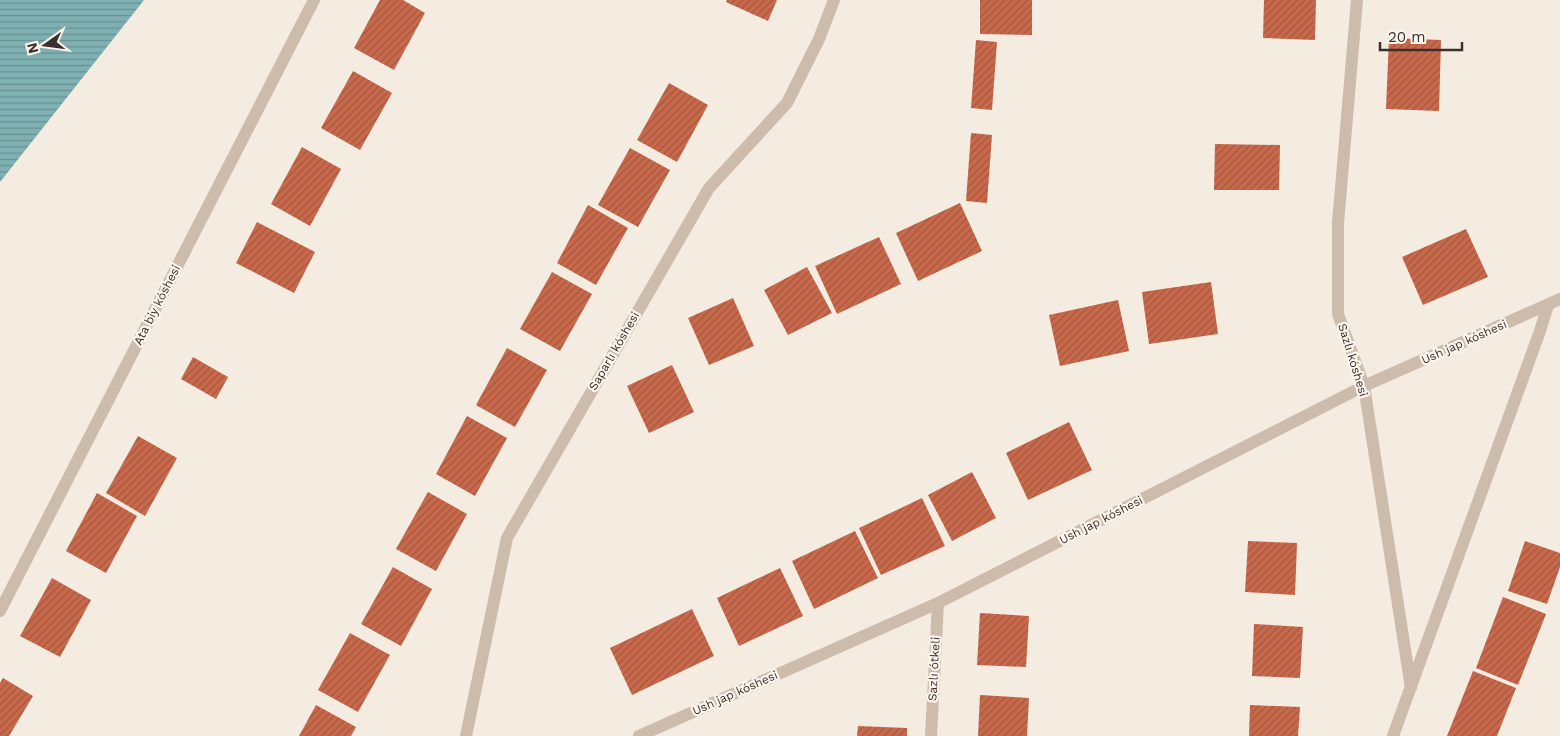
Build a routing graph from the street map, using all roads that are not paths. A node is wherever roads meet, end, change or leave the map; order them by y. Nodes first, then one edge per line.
1 (314, 0) edge
2 (834, 0) edge
3 (1357, 0) edge
4 (1560, 299) edge
5 (1548, 305) junction
6 (1364, 386) junction
7 (938, 603) junction
8 (0, 611) edge
9 (1411, 688) junction
10 (466, 736) edge
11 (639, 736) edge
12 (931, 736) edge
13 (1393, 736) edge

1 - 8 street, Ata biy kóshesi
2 - 10 street, Saparlı kóshesi
3 - 6 street, Sazlı kóshesi
4 - 5 street, Ush jap kóshesi
5 - 6 street, Ush jap kóshesi
5 - 9 street, Sazlı kóshesi
6 - 7 street, Ush jap kóshesi
6 - 9 street, Sazlı kóshesi
7 - 11 street, Ush jap kóshesi
7 - 12 street, Sazlı ótkeli
9 - 13 street, Sazlı kóshesi

